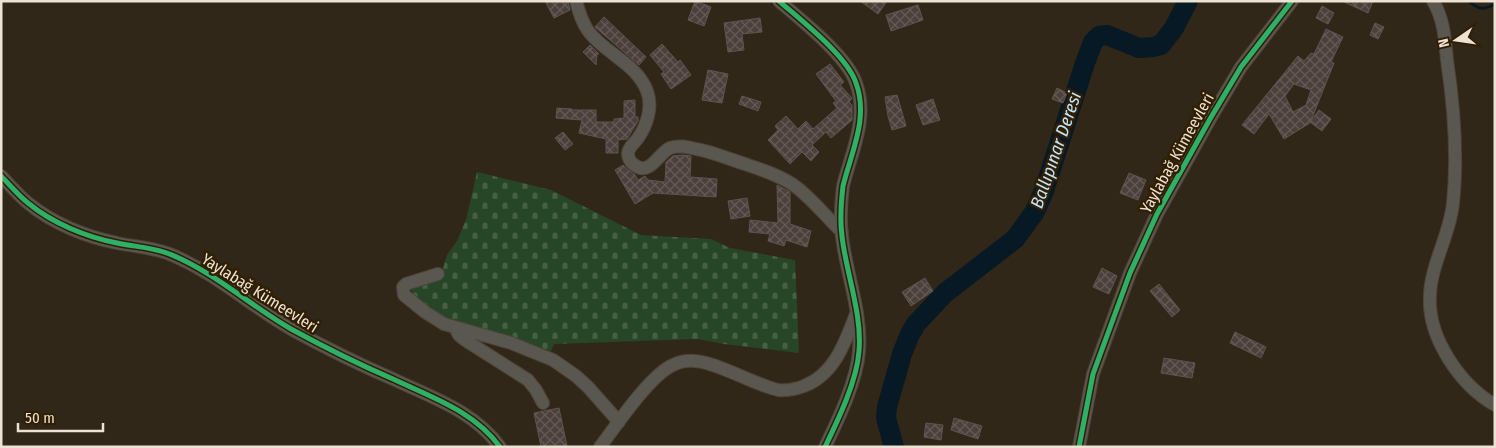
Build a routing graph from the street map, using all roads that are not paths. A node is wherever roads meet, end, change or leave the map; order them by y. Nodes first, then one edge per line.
1 (576, 1) edge
2 (779, 1) edge
3 (1292, 1) edge
4 (1433, 1) edge
5 (1, 176) edge
6 (842, 232) junction
7 (438, 274) dead end
8 (856, 314) junction
9 (455, 328) junction
10 (543, 403) dead end
11 (1495, 405) edge
12 (619, 422) junction
13 (500, 447) edge
14 (600, 447) edge
15 (825, 447) edge
16 (1079, 447) edge

1 - 6 street
2 - 6 street
3 - 16 street, Yaylabağ Kümeevleri
4 - 11 street
5 - 13 street, Yaylabağ Kümeevleri
6 - 8 street
7 - 9 street
8 - 12 street
8 - 15 street
9 - 10 street
9 - 12 street
12 - 14 street

